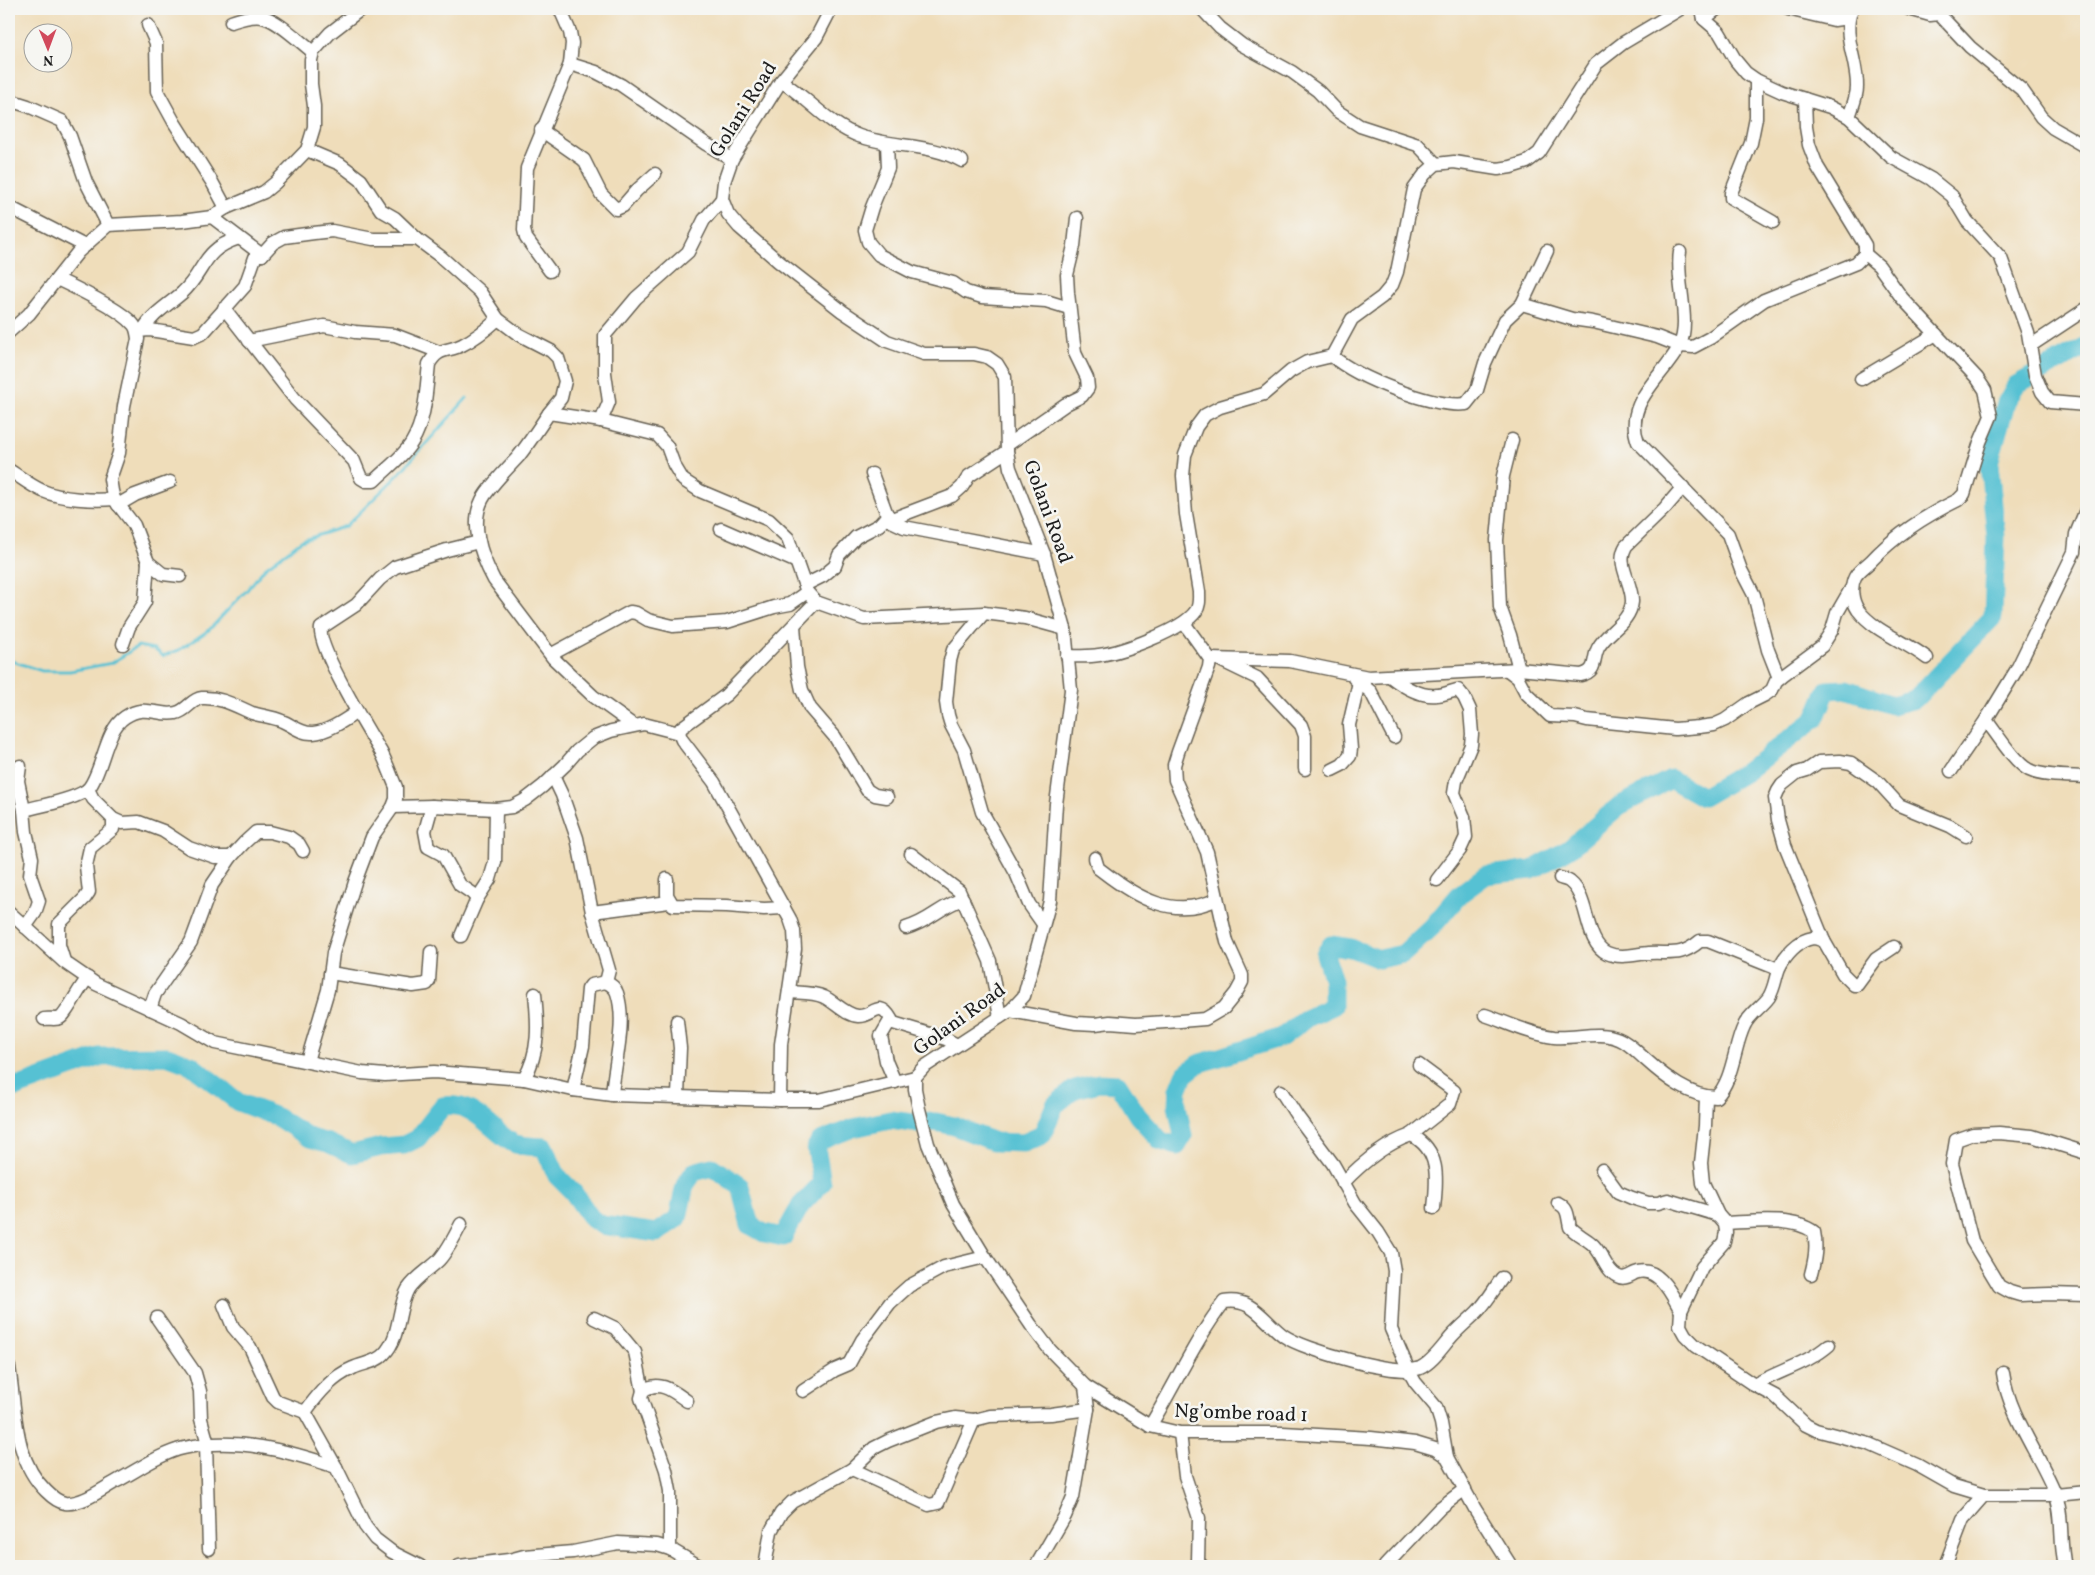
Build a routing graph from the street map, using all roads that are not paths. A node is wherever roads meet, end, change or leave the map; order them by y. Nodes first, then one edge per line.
1 (361, 9) edge
2 (560, 9) edge
3 (831, 9) edge
4 (1202, 9) edge
5 (1677, 9) edge
6 (1718, 9) edge
7 (1788, 9) edge
8 (1909, 9) edge
9 (1941, 11) edge
10 (1850, 13) edge
11 (1703, 14) edge
12 (231, 22) dead end
13 (148, 24) dead end
14 (313, 52) junction
15 (570, 64) junction
16 (1756, 80) junction
17 (780, 81) junction
18 (1805, 99) junction
19 (9, 100) edge
20 (1849, 117) junction
21 (541, 130) junction
22 (887, 144) junction
23 (2086, 147) edge
24 (307, 150) junction
25 (732, 159) junction
26 (962, 161) dead end
27 (1436, 164) junction
28 (655, 174) dead end
29 (722, 199) junction
30 (9, 207) edge
31 (226, 208) junction
32 (212, 216) junction
33 (1077, 218) dead end
34 (1773, 222) dead end
35 (108, 225) junction
36 (239, 238) junction
37 (417, 239) junction
38 (85, 246) junction
39 (1546, 250) dead end
40 (1680, 252) dead end
41 (1865, 254) junction
42 (263, 256) junction
43 (550, 271) dead end
44 (58, 279) junction
45 (1522, 304) junction
46 (224, 308) junction
47 (1069, 308) junction
48 (2086, 309) edge
49 (498, 318) junction
50 (140, 330) junction
51 (9, 332) edge
52 (1936, 334) junction
53 (249, 341) junction
54 (1680, 346) junction
55 (2030, 346) junction
56 (439, 352) junction
57 (1332, 356) junction
58 (1861, 378) dead end
59 (2086, 404) edge
60 (549, 413) junction
61 (601, 421) junction
62 (1512, 440) dead end
63 (1007, 448) junction
64 (9, 470) edge
65 (872, 474) dead end
66 (170, 482) dead end
67 (1683, 487) junction
68 (116, 502) junction
69 (2086, 510) edge
70 (889, 518) junction
71 (721, 529) dead end
72 (479, 542) junction
73 (1044, 554) junction
74 (148, 562) junction
75 (797, 562) junction
76 (180, 576) dead end
77 (1852, 587) junction
78 (806, 588) junction
79 (816, 602) junction
80 (984, 613) junction
81 (1184, 623) junction
82 (794, 625) junction
83 (1065, 629) junction
84 (122, 644) dead end
85 (552, 654) junction
86 (1068, 656) junction
87 (1927, 658) dead end
88 (1214, 659) junction
89 (1514, 670) junction
90 (1392, 677) junction
91 (1354, 678) junction
92 (1779, 678) junction
93 (358, 712) junction
94 (1986, 720) junction
95 (633, 725) junction
96 (679, 733) junction
97 (1394, 737) dead end
98 (20, 766) dead end
99 (1305, 769) dead end
100 (1332, 770) dead end
101 (1951, 771) dead end
102 (553, 776) junction
103 (2086, 777) edge
104 (88, 789) junction
105 (887, 797) dead end
106 (432, 806) junction
107 (393, 807) junction
108 (496, 809) junction
109 (24, 810) junction
110 (113, 819) junction
111 (1966, 836) dead end
112 (303, 851) dead end
113 (911, 854) dead end
114 (231, 857) junction
115 (1095, 858) dead end
116 (1560, 878) dead end
117 (667, 879) dead end
118 (1437, 880) dead end
119 (477, 899) junction
120 (963, 899) junction
121 (1217, 900) junction
122 (669, 902) junction
123 (784, 908) junction
124 (9, 912) edge
125 (592, 912) junction
126 (1043, 924) junction
127 (25, 927) junction
128 (906, 928) dead end
129 (461, 936) dead end
130 (1824, 941) junction
131 (1894, 947) dead end
132 (431, 952) dead end
133 (64, 962) junction
134 (1778, 969) junction
135 (330, 973) junction
136 (88, 978) junction
137 (606, 982) junction
138 (789, 992) junction
139 (535, 994) dead end
140 (150, 1009) junction
141 (1005, 1014) junction
142 (1485, 1015) dead end
143 (44, 1019) dead end
144 (677, 1021) dead end
145 (890, 1022) junction
146 (957, 1045) junction
147 (307, 1061) junction
148 (1419, 1065) dead end
149 (915, 1077) junction
150 (524, 1079) junction
151 (895, 1082) junction
152 (573, 1090) junction
153 (1281, 1091) dead end
154 (612, 1095) junction
155 (678, 1096) junction
156 (1706, 1097) junction
157 (780, 1100) junction
158 (1411, 1135) junction
159 (928, 1144) joint
160 (2086, 1153) edge
161 (1602, 1170) dead end
162 (1343, 1183) junction
163 (1558, 1203) dead end
164 (1434, 1208) dead end
165 (1722, 1219) junction
166 (461, 1224) dead end
167 (985, 1258) junction
168 (1811, 1274) dead end
169 (1502, 1278) dead end
170 (2086, 1295) edge
171 (224, 1305) dead end
172 (1681, 1311) junction
173 (158, 1318) dead end
174 (594, 1318) dead end
175 (1828, 1345) dead end
176 (9, 1367) edge
177 (1409, 1371) junction
178 (2003, 1373) dead end
179 (1754, 1385) junction
180 (1085, 1386) junction
181 (643, 1391) junction
182 (803, 1391) dead end
183 (687, 1401) dead end
184 (1088, 1409) junction
185 (305, 1412) junction
186 (974, 1420) junction
187 (1150, 1426) junction
188 (1180, 1433) junction
189 (207, 1444) junction
190 (1447, 1457) junction
191 (336, 1468) junction
192 (852, 1469) junction
193 (1465, 1489) junction
194 (2086, 1492) edge
195 (2056, 1495) junction
196 (1984, 1496) junction
197 (209, 1549) dead end
198 (670, 1550) junction
199 (420, 1566) edge
200 (459, 1566) edge
201 (699, 1566) edge
202 (765, 1566) edge
203 (1036, 1566) edge
204 (1202, 1566) edge
205 (1385, 1566) edge
206 (1511, 1566) edge
207 (1945, 1566) edge
208 (2065, 1566) edge

1 - 14 street
2 - 15 street
3 - 17 street, Golani Road
4 - 27 street
5 - 27 street
6 - 11 street
7 - 10 street
8 - 9 street
9 - 23 street
10 - 20 street
11 - 16 street
12 - 14 street
13 - 31 street
14 - 24 street
15 - 21 street
15 - 25 street
16 - 18 street
16 - 34 street
17 - 22 street
17 - 25 street, Golani Road
18 - 20 street
18 - 41 street
19 - 35 street
20 - 55 street
21 - 28 street
21 - 43 street
22 - 26 street
22 - 47 street
24 - 31 street
24 - 37 street
25 - 29 street, Golani Road
27 - 57 street
29 - 61 street
29 - 63 street, Golani Road
30 - 38 street
31 - 32 street
32 - 35 street
32 - 36 street
33 - 47 street
35 - 38 street
36 - 42 street
36 - 50 street
37 - 42 street
37 - 49 street
38 - 44 street
39 - 45 street
40 - 54 street
41 - 52 street
41 - 54 street
42 - 46 street
44 - 50 street
44 - 51 street
45 - 54 street
45 - 57 street
46 - 50 street
46 - 53 street
47 - 63 street
48 - 55 street
49 - 56 street
49 - 60 street
50 - 68 street
52 - 58 street
52 - 77 street
53 - 56 street
53 - 56 street
54 - 67 street
55 - 59 street
57 - 81 street
60 - 61 street
60 - 72 street
61 - 75 street
62 - 89 street
63 - 70 street
63 - 73 street, Golani Road
64 - 68 street
65 - 70 street
66 - 68 street
67 - 89 street
67 - 92 street
68 - 74 street
69 - 94 street
70 - 73 street
70 - 78 street
71 - 75 street
72 - 85 street
72 - 93 street
73 - 83 street, Golani Road
74 - 76 street
74 - 84 street
75 - 78 street
77 - 87 street
77 - 92 street
78 - 79 street
78 - 85 street
79 - 80 street
79 - 82 street
80 - 83 street
80 - 126 street
81 - 86 street
81 - 88 street
82 - 96 street
82 - 105 street
83 - 86 street, Golani Road
85 - 95 street
86 - 126 street, Golani Road
88 - 91 street
88 - 99 street
88 - 121 street
89 - 90 street
89 - 92 street
90 - 91 street
90 - 118 street
91 - 97 street
91 - 100 street
93 - 104 street
93 - 107 street
94 - 101 street
94 - 103 street
95 - 96 street
95 - 102 street
96 - 123 street
98 - 109 street
102 - 108 street
102 - 125 street
104 - 109 street
104 - 110 street
106 - 107 street
106 - 108 street
106 - 119 street
107 - 135 street
108 - 119 street
109 - 127 street
110 - 114 street
110 - 133 street
111 - 130 street
112 - 114 street
113 - 120 street
114 - 140 street
115 - 121 street
116 - 134 street
117 - 122 street
119 - 129 street
120 - 128 street
120 - 141 street
121 - 141 street
122 - 123 street
122 - 125 street
123 - 138 street
124 - 127 street
125 - 137 street
126 - 141 street, Golani Road
127 - 133 street
130 - 131 street
130 - 134 street
132 - 135 street
133 - 136 street
134 - 156 street
135 - 147 street
136 - 140 street
136 - 143 street
137 - 152 street
137 - 154 street
138 - 145 street
138 - 157 street
139 - 150 street
140 - 147 street
141 - 146 street, Golani Road
142 - 156 street
144 - 155 street
145 - 146 street
145 - 151 street
146 - 149 street, Golani Road
147 - 150 street
148 - 158 street
149 - 151 street
149 - 159 street, Golani Road
150 - 152 street
151 - 157 street
152 - 154 street
153 - 162 street
154 - 155 street
155 - 157 street
156 - 165 street
158 - 162 street
158 - 164 street
159 - 167 street, Ng’ombe road 1
160 - 170 street
161 - 165 street
162 - 177 street
163 - 172 street
165 - 168 street
165 - 172 street
166 - 185 street
167 - 180 street, Ng’ombe road 1
167 - 182 street
169 - 177 street
171 - 185 street
172 - 179 street
173 - 189 street
174 - 181 street
175 - 179 street
176 - 189 street
177 - 187 street
177 - 190 street
178 - 195 street
179 - 196 street
180 - 184 street
180 - 187 street, Ng’ombe road 1
181 - 183 street
181 - 198 street
184 - 186 street
184 - 203 street
185 - 191 street
186 - 192 street
186 - 192 street
187 - 188 street, Ng’ombe road 1
188 - 190 street, Ng’ombe road 1
188 - 204 street
189 - 191 street
189 - 197 street
190 - 193 street
191 - 199 street
192 - 202 street
193 - 205 street
193 - 206 street
194 - 195 street
195 - 196 street
195 - 208 street
196 - 207 street
198 - 200 street
198 - 201 street

